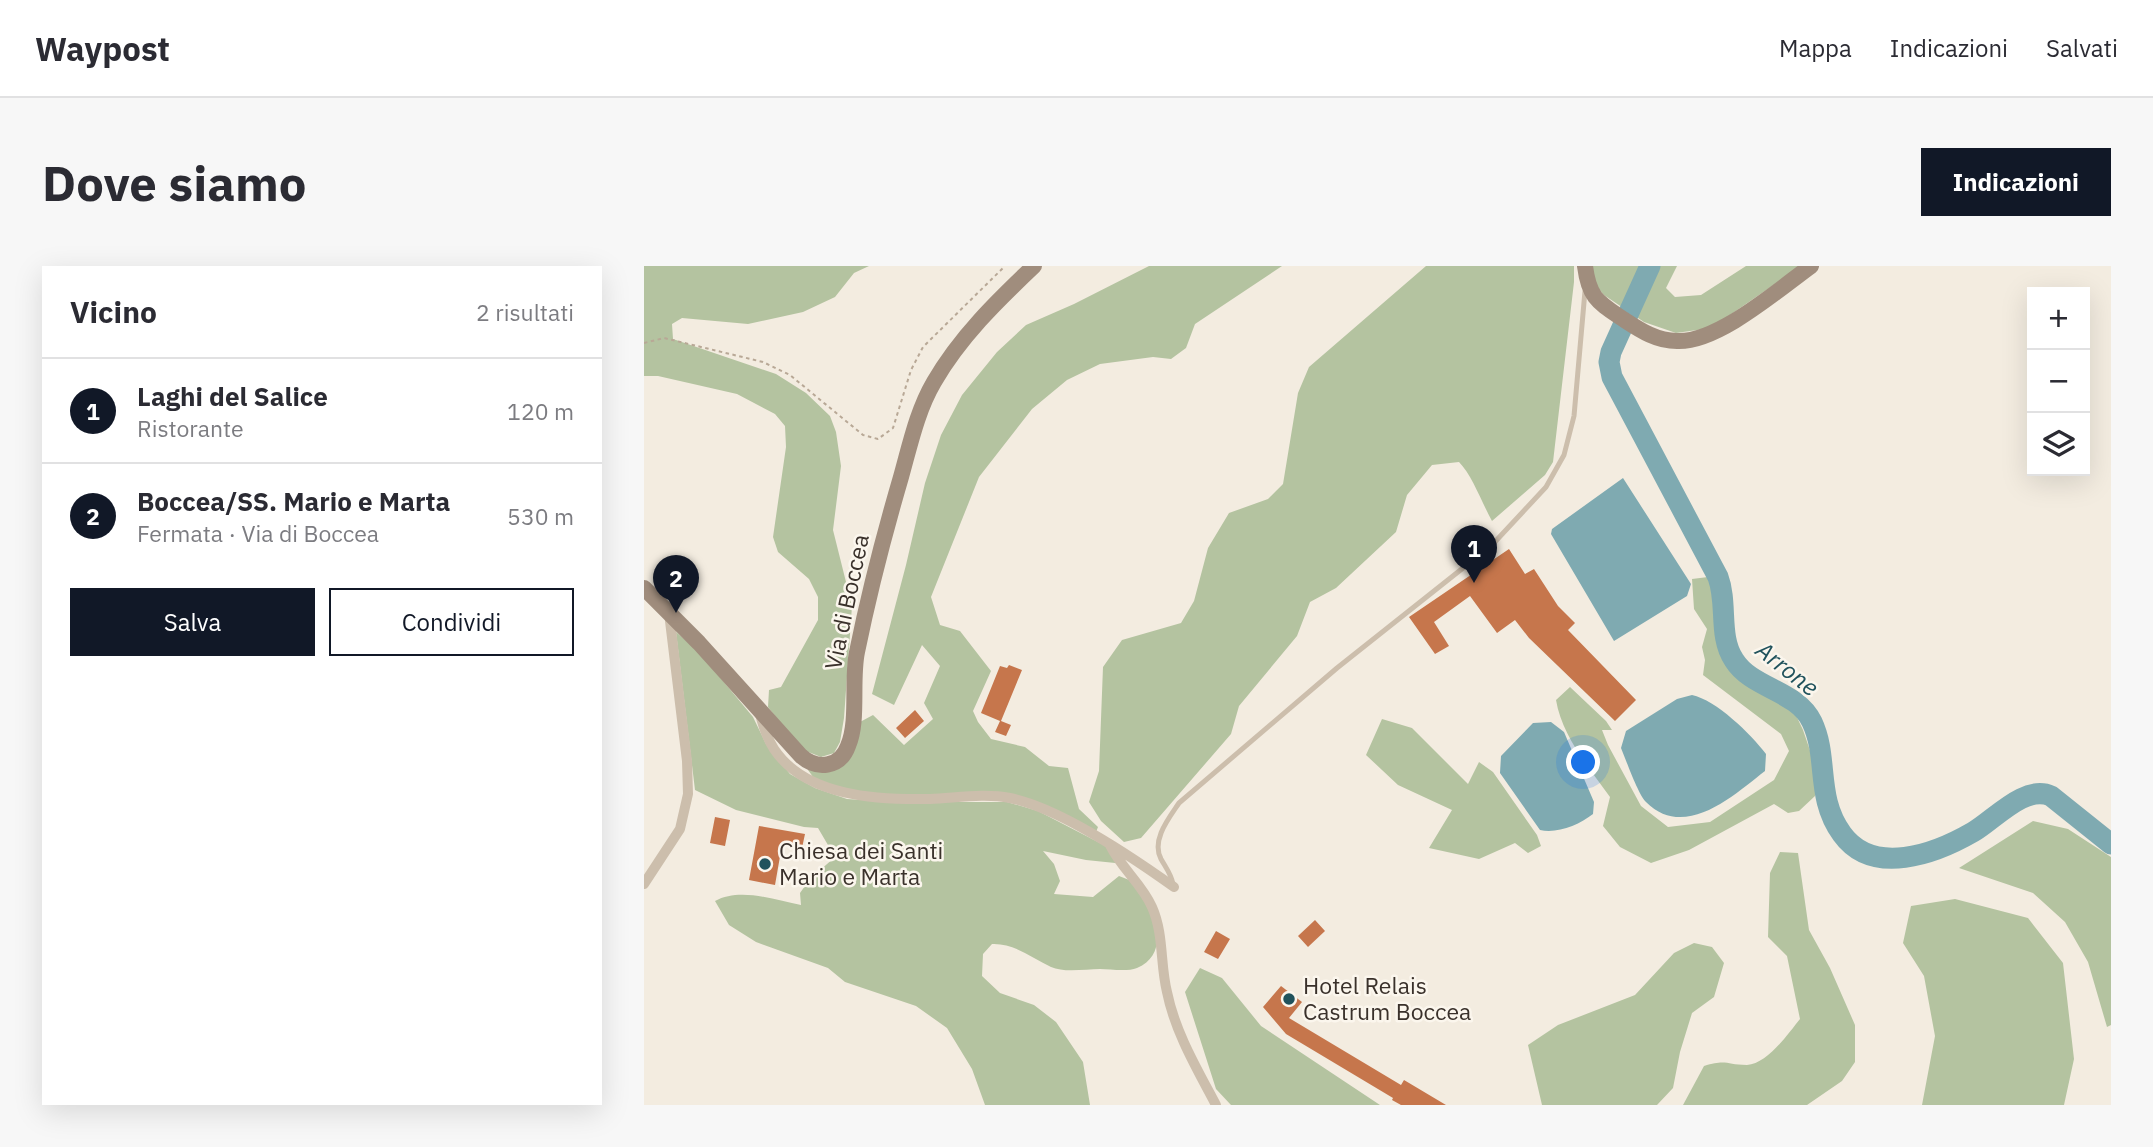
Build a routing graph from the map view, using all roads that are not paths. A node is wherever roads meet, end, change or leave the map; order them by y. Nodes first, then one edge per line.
1 (1034, 266) edge
2 (1811, 266) edge
3 (1586, 273) edge
4 (644, 588) edge
5 (668, 613) junction
6 (759, 711) junction
7 (1110, 845) junction
8 (644, 884) edge
9 (1174, 887) joint
10 (1216, 1105) edge

1 - 6 street, Via di Boccea
2 - 3 street
3 - 9 lane
4 - 5 street, Via di Boccea
5 - 6 street, Via di Boccea
5 - 8 street
6 - 7 street
7 - 9 street
7 - 10 street

